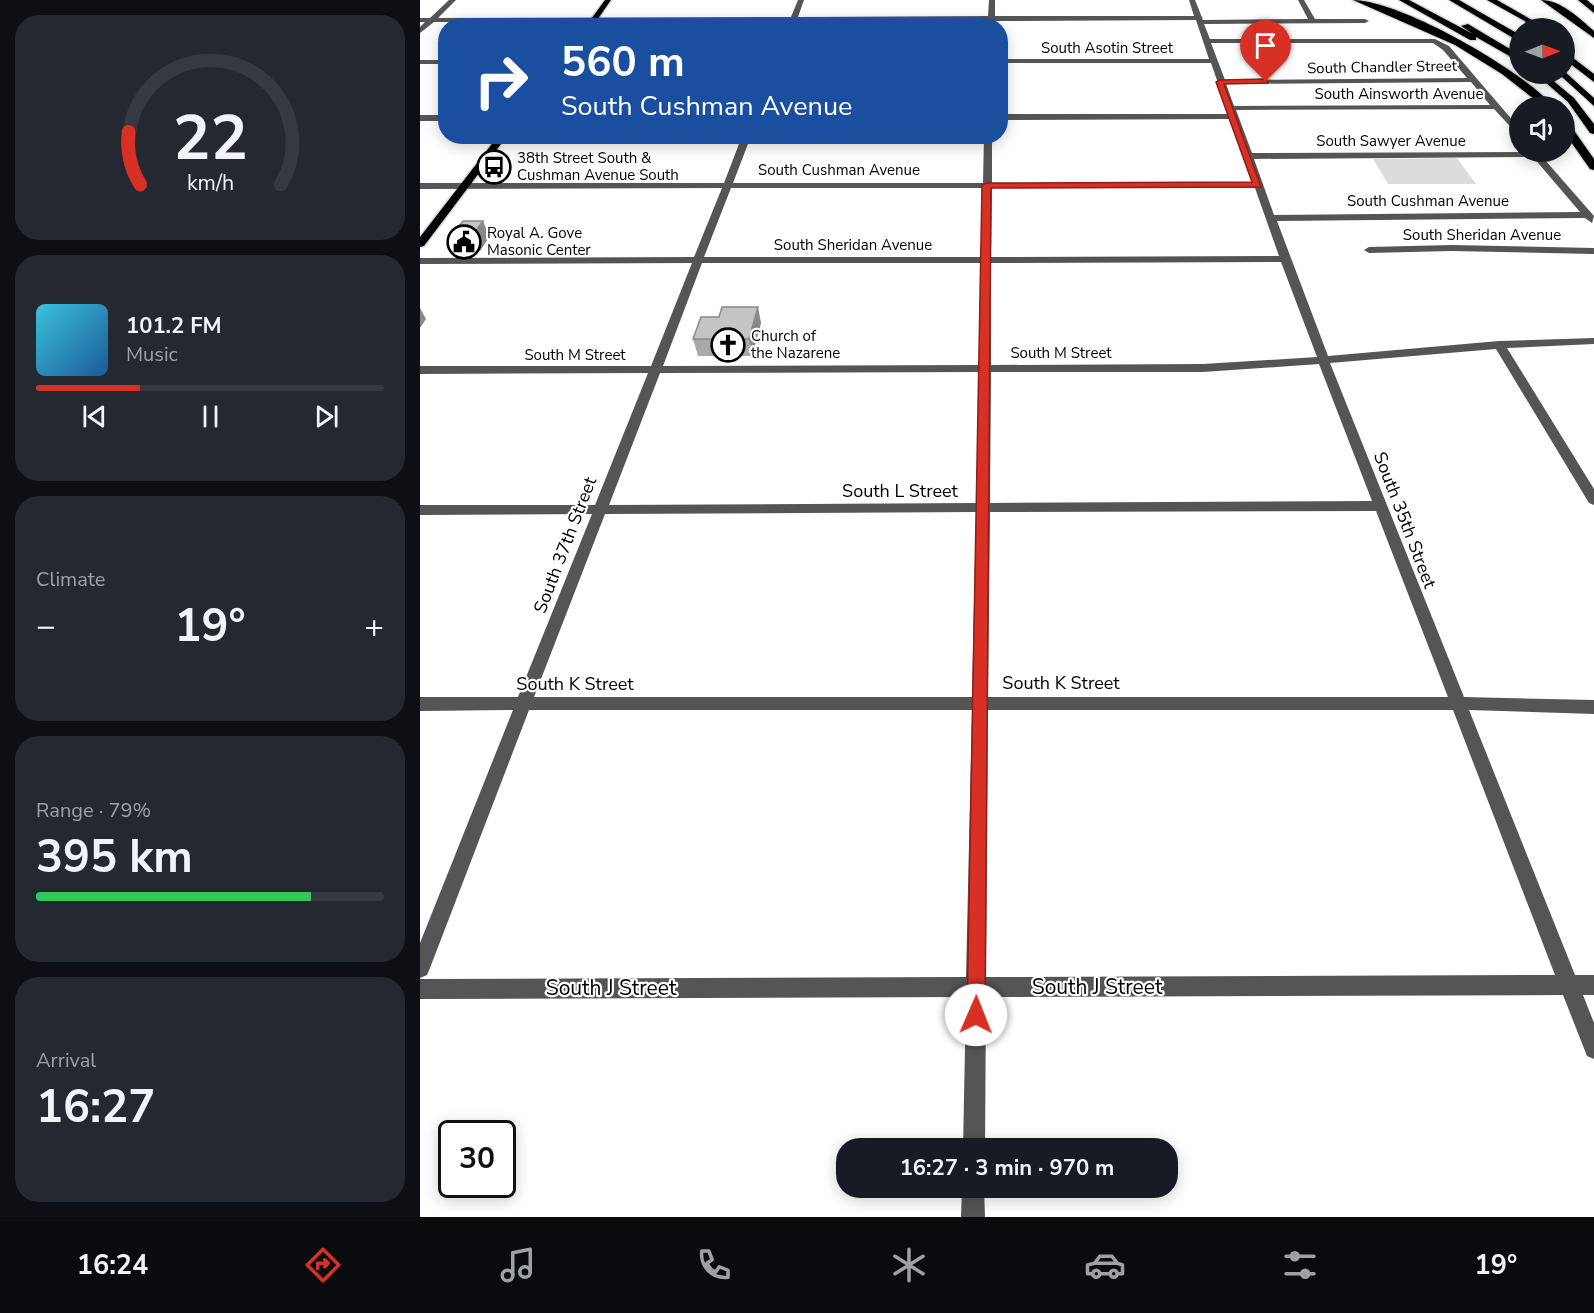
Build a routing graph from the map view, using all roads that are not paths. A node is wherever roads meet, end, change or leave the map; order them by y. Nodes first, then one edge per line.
1 (453, 0) edge
2 (608, 0) edge
3 (801, 0) edge
4 (992, 0) edge
5 (1192, 0) edge
6 (1301, 0) edge
7 (1357, 0) edge
8 (1403, 0) edge
9 (1422, 0) edge
10 (1453, 0) edge
11 (1480, 0) edge
12 (1491, 0) edge
13 (1545, 0) edge
14 (1582, 0) edge
15 (1569, 3) dead end
16 (1593, 8) edge
17 (595, 18) edge
18 (794, 18) edge
19 (991, 18) edge
20 (1510, 18) edge
21 (1524, 18) edge
22 (420, 20) edge
23 (431, 20) junction
24 (438, 20) edge
25 (1199, 20) junction
26 (1313, 21) junction
27 (1365, 21) dead end
28 (1008, 22) edge
29 (1594, 23) edge
30 (420, 31) edge
31 (1509, 33) edge
32 (1594, 35) edge
33 (1206, 41) junction
34 (1509, 52) edge
35 (1008, 61) edge
36 (1213, 61) junction
37 (1509, 61) edge
38 (420, 62) edge
39 (438, 62) edge
40 (1575, 63) edge
41 (1594, 79) edge
42 (1473, 80) junction
43 (1220, 82) junction
44 (1544, 84) edge
45 (1549, 84) edge
46 (1574, 84) edge
47 (1536, 96) edge
48 (1554, 96) edge
49 (1594, 103) edge
50 (1496, 107) junction
51 (1231, 112) junction
52 (1008, 117) edge
53 (420, 118) edge
54 (438, 118) edge
55 (1575, 120) edge
56 (1509, 122) edge
57 (1594, 131) edge
58 (1575, 140) edge
59 (1594, 143) edge
60 (497, 144) edge
61 (744, 144) edge
62 (988, 144) edge
63 (1509, 152) edge
64 (1247, 156) junction
65 (1543, 162) edge
66 (1594, 167) edge
67 (987, 185) junction
68 (1258, 185) junction
69 (420, 186) edge
70 (465, 186) junction
71 (727, 186) junction
72 (1270, 218) junction
73 (1591, 219) edge
74 (420, 244) edge
75 (1369, 250) dead end
76 (1594, 251) edge
77 (1285, 259) junction
78 (698, 260) junction
79 (987, 260) junction
80 (420, 261) edge
81 (1594, 341) edge
82 (1498, 344) junction
83 (1323, 359) junction
84 (655, 369) junction
85 (985, 369) junction
86 (420, 370) edge
87 (1594, 500) edge
88 (1379, 506) junction
89 (984, 509) junction
90 (420, 510) edge
91 (600, 510) junction
92 (981, 703) junction
93 (420, 704) edge
94 (524, 704) junction
95 (1458, 704) junction
96 (1594, 707) edge
97 (420, 968) edge
98 (1568, 985) junction
99 (1594, 985) edge
100 (976, 987) junction
101 (420, 989) edge
102 (1594, 1049) edge
103 (974, 1138) edge
104 (973, 1198) edge
105 (973, 1217) edge

1 - 23 street
2 - 17 main road
3 - 18 street
4 - 19 street
5 - 25 street, South 35th Street
6 - 26 street
7 - 47 highway
8 - 37 highway
9 - 34 highway
10 - 31 highway
11 - 20 highway
12 - 21 highway
13 - 32 highway
14 - 16 highway
15 - 29 highway
22 - 23 street
23 - 24 street
23 - 30 street
25 - 26 street
25 - 28 street
25 - 33 street, South 35th Street
26 - 27 street
33 - 36 street, South 35th Street
33 - 42 street
35 - 36 street, South Asotin Street
36 - 43 street, South 35th Street
38 - 39 street
40 - 41 highway
42 - 43 street, South Chandler Street
42 - 50 street
43 - 51 street, South 35th Street
44 - 48 highway
45 - 57 highway
46 - 49 highway
50 - 51 street, South Ainsworth Avenue
50 - 56 street
51 - 52 street, South Ainsworth Avenue
51 - 64 street, South 35th Street
53 - 54 street
55 - 59 highway
58 - 66 highway
60 - 70 main road
61 - 71 street, South 37th Street
62 - 67 street
63 - 64 street, South Sawyer Avenue
64 - 68 street, South 35th Street
65 - 73 street
67 - 68 street, South Cushman Avenue
67 - 71 street, South Cushman Avenue
67 - 79 street
68 - 72 street, South 35th Street
69 - 70 street, South Cushman Avenue
70 - 71 street, South Cushman Avenue
70 - 74 main road
71 - 78 street, South 37th Street
72 - 73 street, South Cushman Avenue
72 - 77 street, South 35th Street
75 - 76 street, South Sheridan Avenue
77 - 79 street, South Sheridan Avenue
77 - 83 street, South 35th Street
78 - 79 street, South Sheridan Avenue
78 - 80 street, South Sheridan Avenue
78 - 84 street, South 37th Street
79 - 85 street
81 - 82 street, South M Street
82 - 83 street, South M Street
82 - 87 street
83 - 85 street, South M Street
83 - 88 street, South 35th Street
84 - 85 street, South M Street
84 - 86 street, South M Street
84 - 91 street, South 37th Street
85 - 89 street
88 - 89 street, South L Street
88 - 95 street, South 35th Street
89 - 91 street, South L Street
89 - 92 street
90 - 91 street, South L Street
91 - 94 street, South 37th Street
92 - 94 street, South K Street
92 - 95 street, South K Street
92 - 100 street
93 - 94 street, South K Street
94 - 97 street, South 37th Street
95 - 96 street, South K Street
95 - 98 street, South 35th Street
98 - 99 street, South J Street
98 - 100 street, South J Street
98 - 102 street, South 35th Street
100 - 101 street, South J Street
100 - 103 street
104 - 105 street

